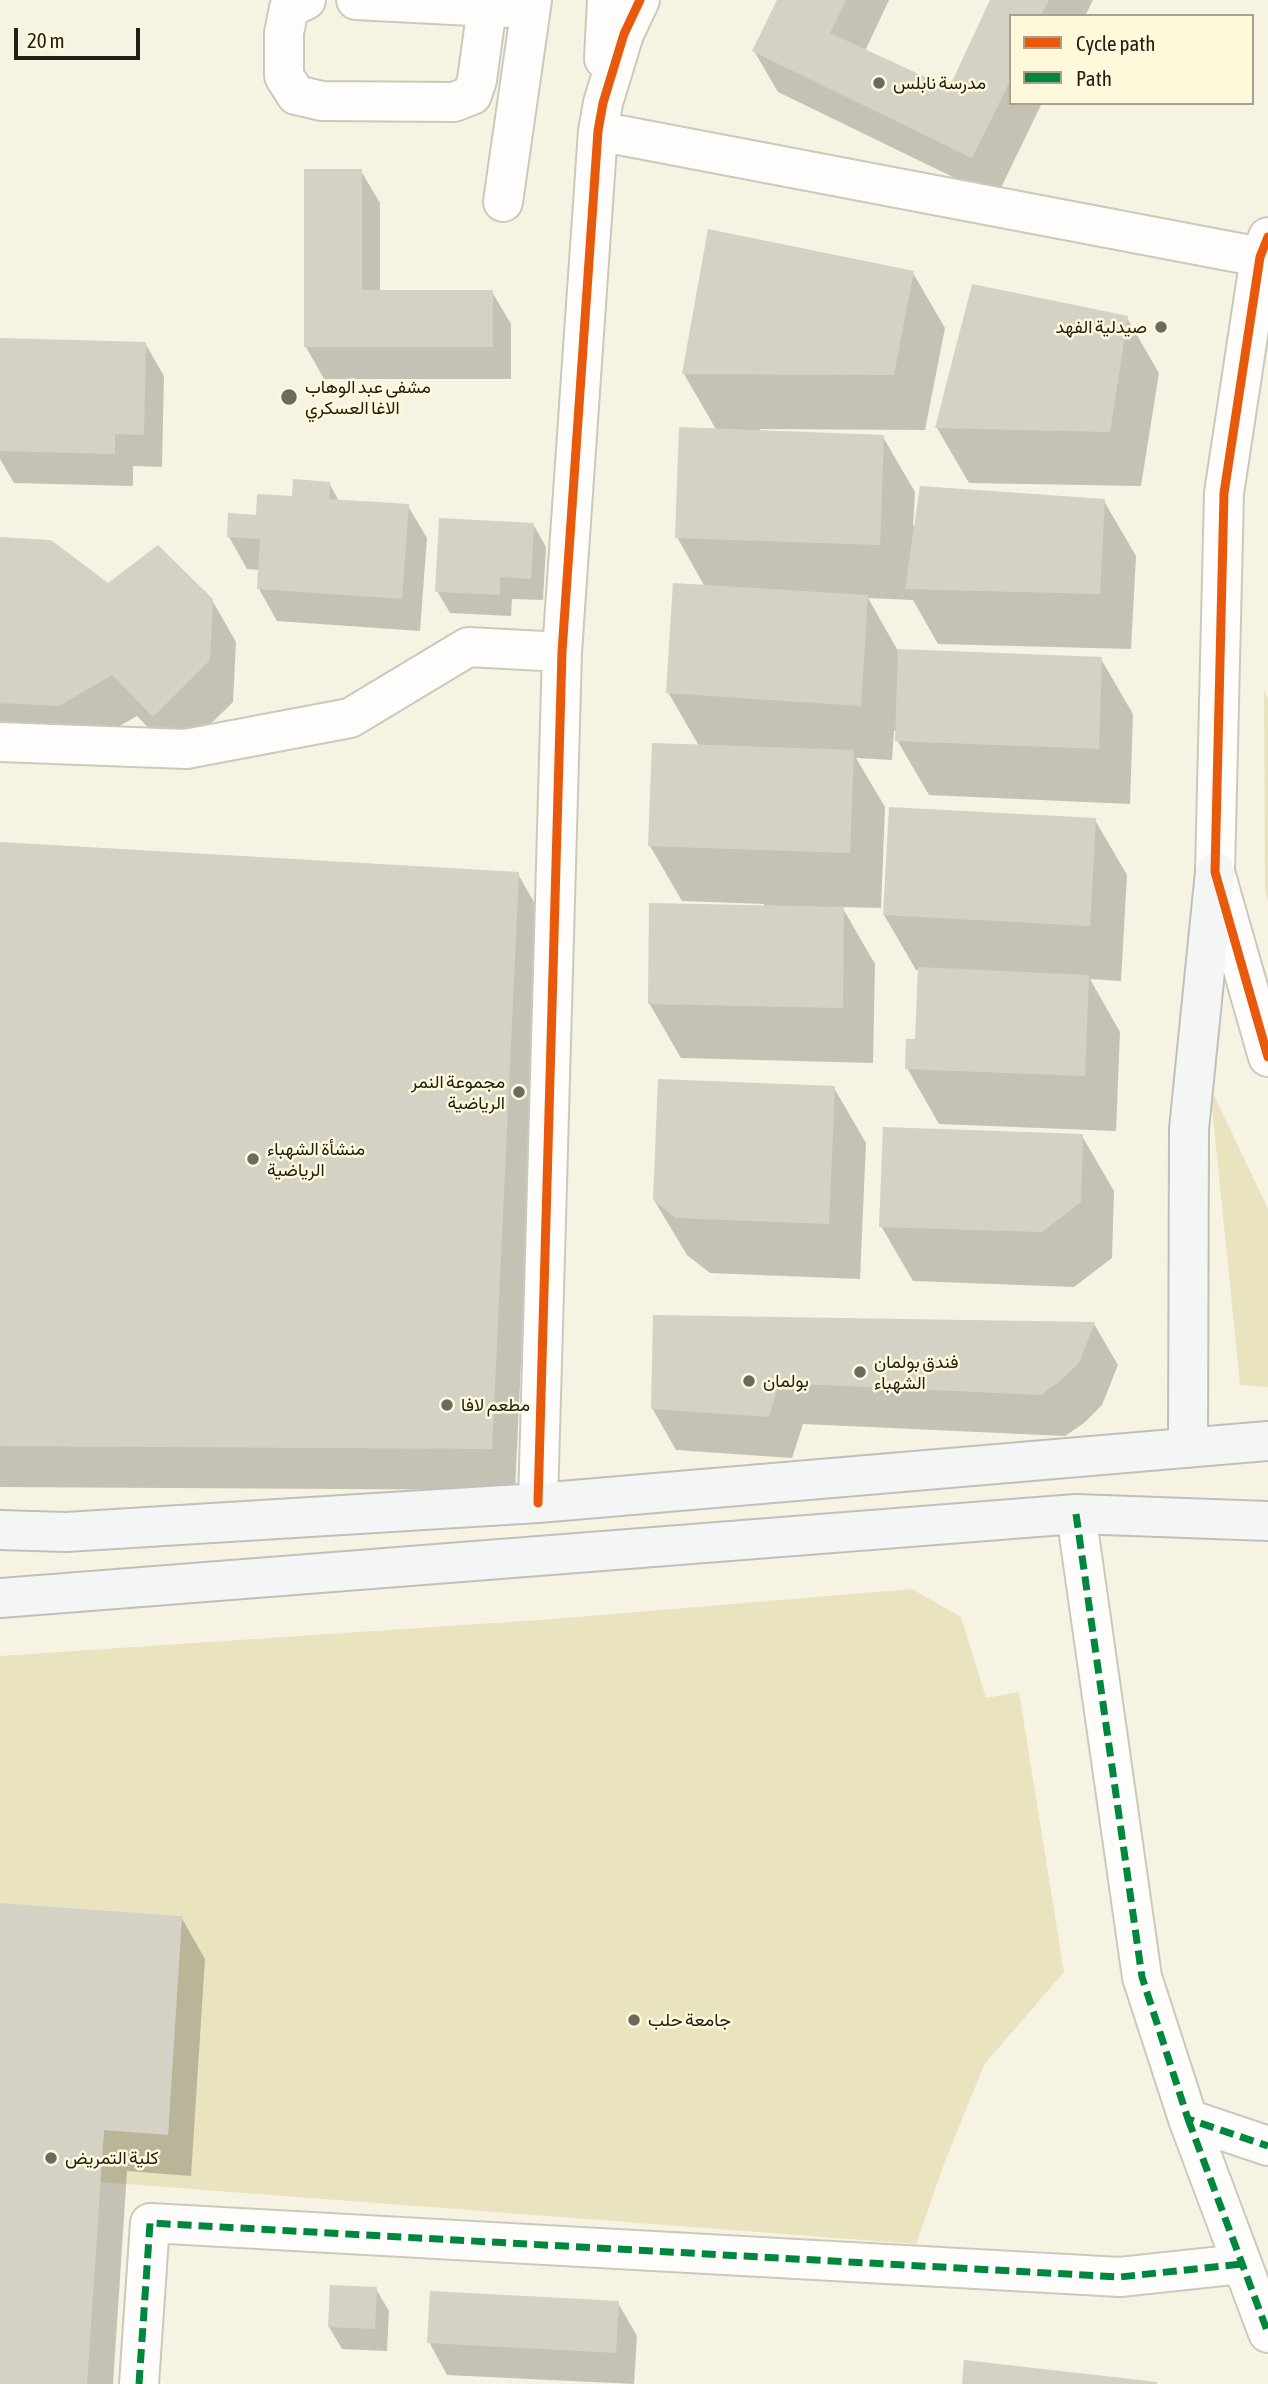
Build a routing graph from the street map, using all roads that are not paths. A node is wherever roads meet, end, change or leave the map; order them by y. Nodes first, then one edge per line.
1 (306, 0) edge
2 (356, 0) edge
3 (607, 0) edge
4 (640, 0) edge
5 (531, 5) edge
6 (487, 7) junction
7 (601, 117) junction
8 (503, 202) dead end
9 (1264, 247) edge
10 (562, 652) junction
11 (0, 742) edge
12 (1215, 872) junction
13 (1268, 1057) edge
14 (1268, 1441) edge
15 (1188, 1448) junction
16 (538, 1503) junction
17 (1076, 1514) junction
18 (1268, 1521) edge
19 (0, 1530) edge
20 (0, 1598) edge
21 (1188, 2119) junction
22 (1268, 2146) edge
23 (1241, 2264) junction
24 (1268, 2333) edge
25 (139, 2384) edge

1 - 6 street
2 - 6 street
3 - 7 street
4 - 7 street
5 - 6 street
5 - 8 street
7 - 9 street
7 - 10 street
9 - 12 street
10 - 11 street
10 - 16 street
12 - 13 street
12 - 15 main road
14 - 15 main road
15 - 16 main road
16 - 19 main road
17 - 18 main road
17 - 20 main road
17 - 21 street
21 - 22 street
21 - 23 street
23 - 24 street
23 - 25 street

